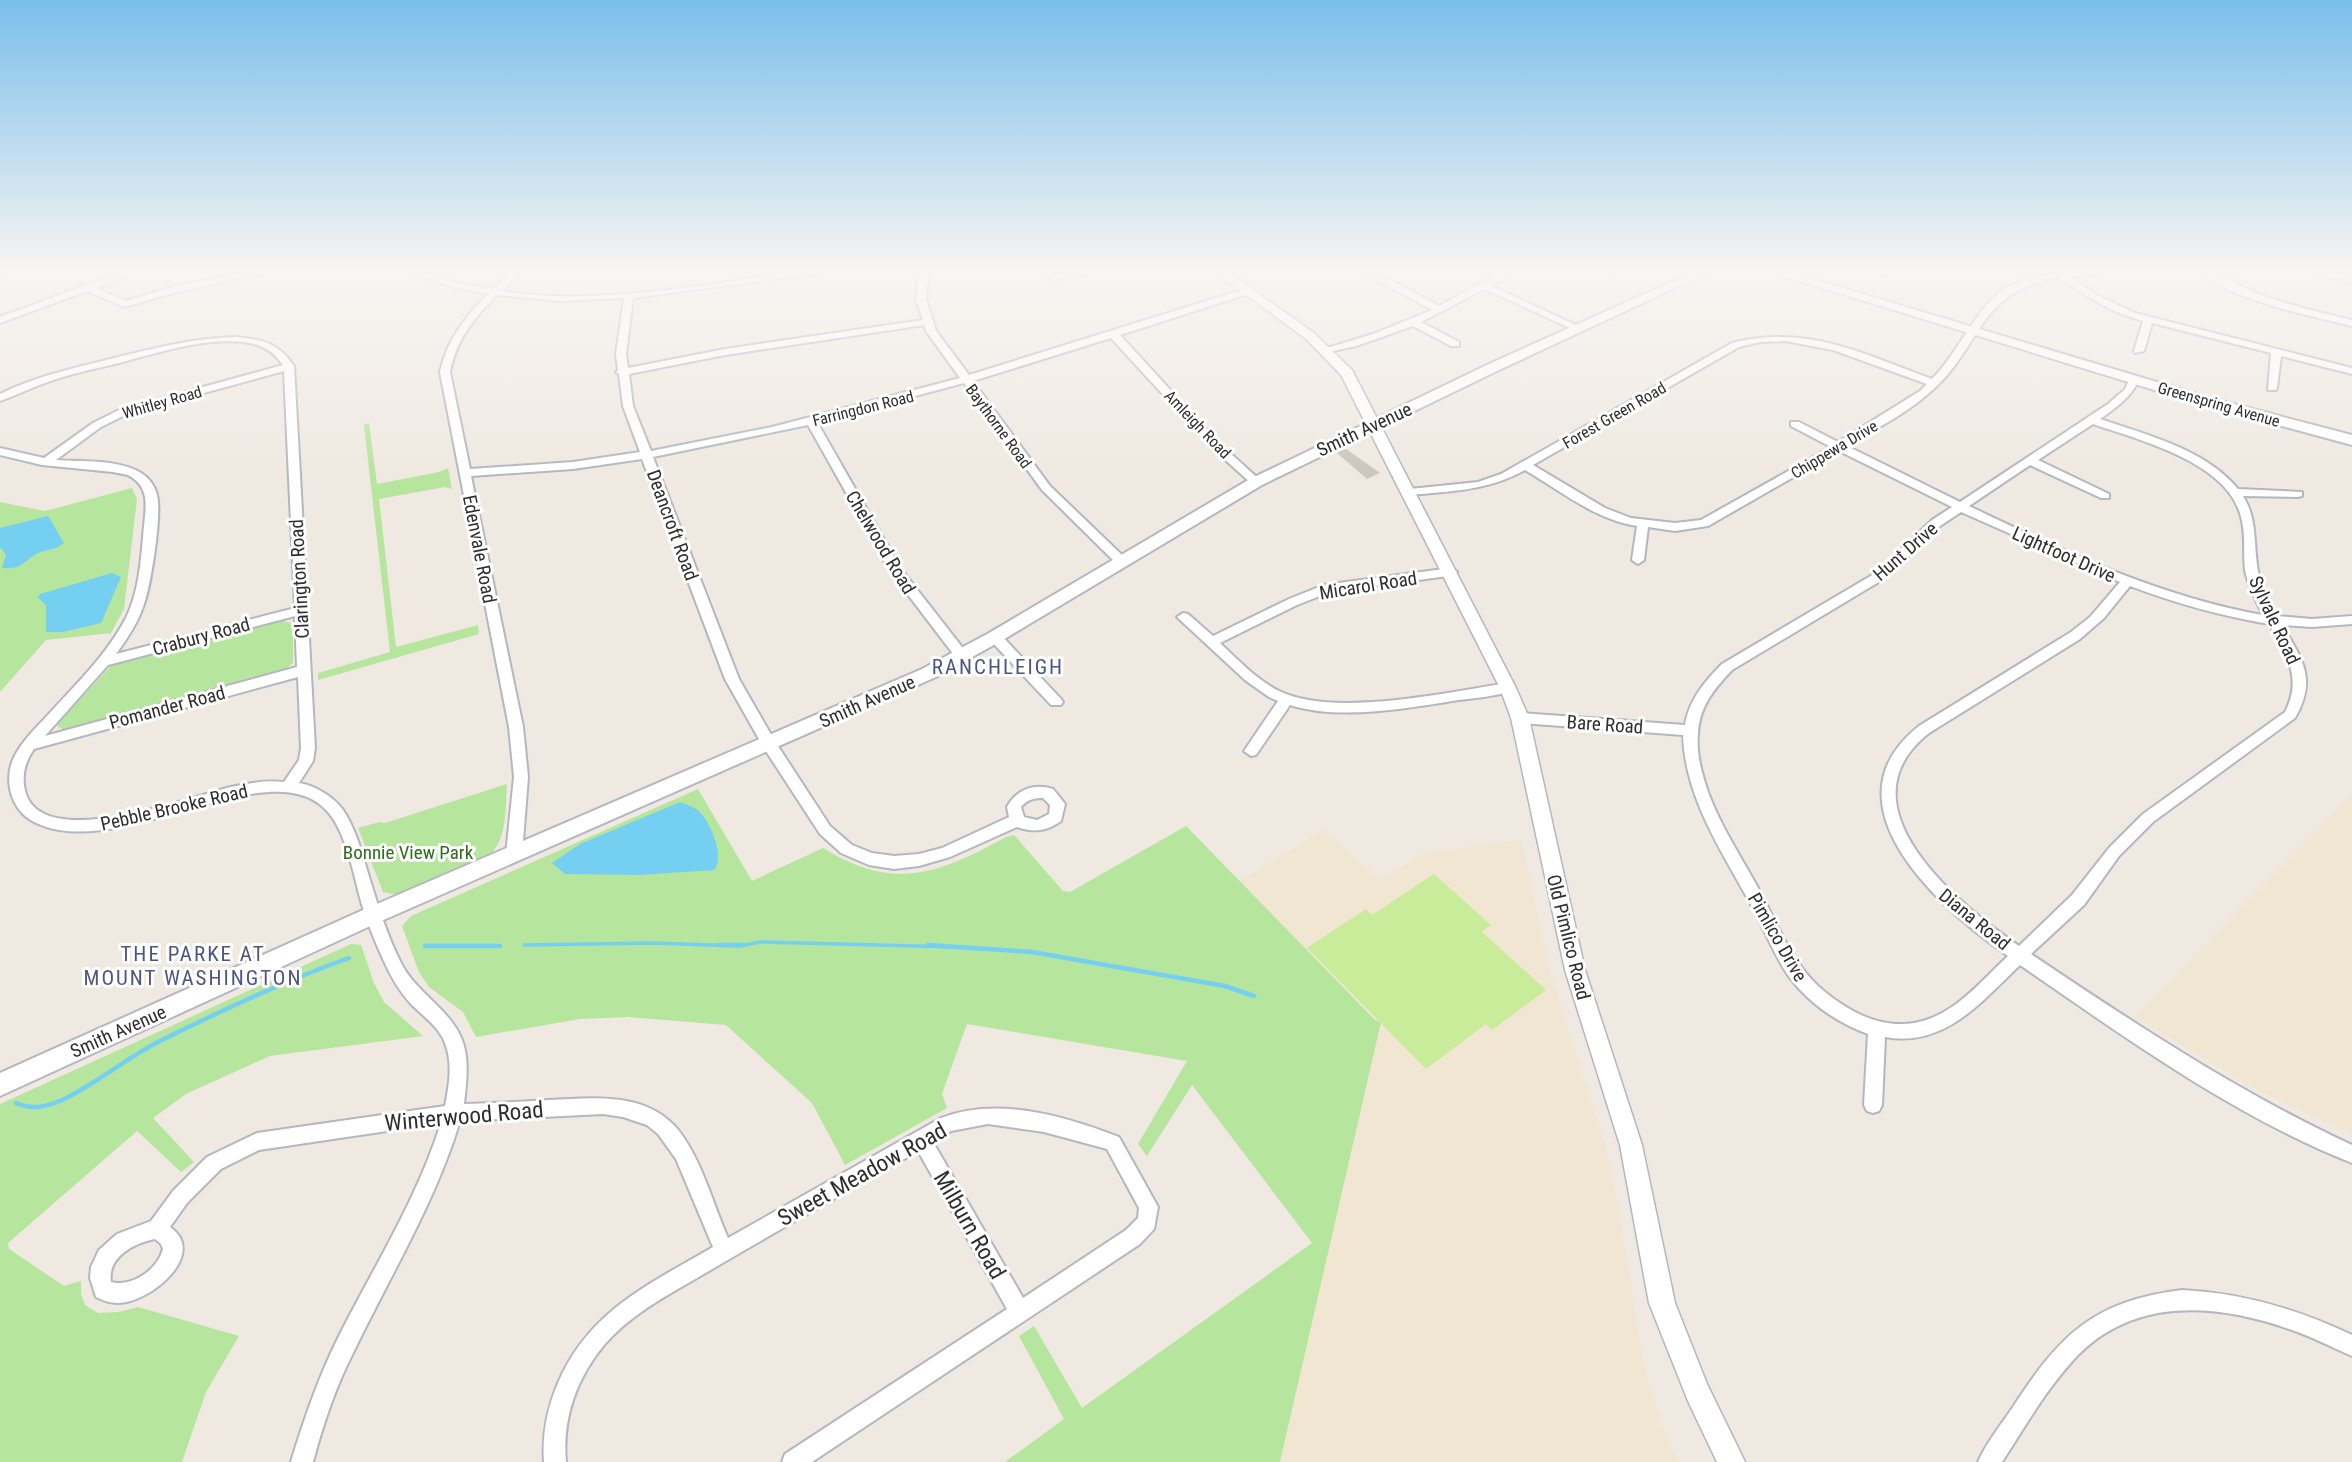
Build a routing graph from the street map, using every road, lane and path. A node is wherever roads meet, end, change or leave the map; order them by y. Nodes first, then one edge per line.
1 (455, 337) edge
2 (625, 337) edge
3 (824, 337) edge
4 (937, 337) edge
5 (1103, 337) edge
6 (1116, 337) edge
7 (1310, 337) edge
8 (1379, 337) edge
9 (1443, 337) edge
10 (1558, 337) edge
11 (1779, 337) edge
12 (1786, 337) edge
13 (1967, 337) edge
14 (1993, 337) edge
15 (2143, 337) edge
16 (2217, 337) edge
17 (1455, 344) dead end
18 (1328, 351) junction
19 (2139, 351) dead end
20 (2276, 352) junction
21 (289, 366) junction
22 (2352, 371) edge
23 (621, 372) junction
24 (965, 380) junction
25 (2134, 380) junction
26 (1934, 383) junction
27 (2272, 388) dead end
28 (0, 398) edge
29 (2092, 420) junction
30 (811, 421) junction
31 (1795, 424) dead end
32 (1374, 425) junction
33 (2352, 440) edge
34 (1838, 447) junction
35 (0, 451) edge
36 (647, 454) junction
37 (2030, 461) junction
38 (46, 462) junction
39 (1525, 465) junction
40 (466, 473) junction
41 (1256, 481) junction
42 (1410, 492) junction
43 (2235, 492) junction
44 (2298, 494) dead end
45 (2105, 496) dead end
46 (1958, 507) junction
47 (1643, 524) junction
48 (1120, 560) junction
49 (1638, 560) dead end
50 (1451, 572) junction
51 (2127, 581) junction
52 (300, 611) junction
53 (1184, 617) dead end
54 (2272, 619) junction
55 (2352, 620) edge
56 (995, 637) junction
57 (1212, 642) junction
58 (962, 656) junction
59 (102, 662) junction
60 (304, 670) junction
61 (1508, 688) junction
62 (1287, 699) junction
63 (1056, 702) dead end
64 (1520, 718) junction
65 (1690, 730) junction
66 (769, 744) junction
67 (30, 745) junction
68 (1251, 751) dead end
69 (289, 786) junction
70 (1017, 820) dead end
71 (514, 854) junction
72 (371, 916) junction
73 (2020, 955) junction
74 (1877, 1030) junction
75 (0, 1085) edge
76 (1873, 1105) dead end
77 (453, 1113) junction
78 (921, 1139) junction
79 (2352, 1154) edge
80 (158, 1229) dead end
81 (724, 1251) junction
82 (1019, 1311) junction
83 (2352, 1346) edge
84 (302, 1462) edge
85 (555, 1462) edge
86 (793, 1462) edge
87 (1731, 1462) edge
88 (1989, 1462) edge

1 - 40 street, Edenvale Road
2 - 23 street, Deancroft Road
3 - 23 street
4 - 24 street, Baythorne Road
5 - 24 street, Farringdon Road
6 - 41 street, Amleigh Road
7 - 18 street, Old Pimlico Road
8 - 18 street
9 - 17 street
10 - 32 main road, Smith Avenue
11 - 39 street, Forest Green Road
12 - 26 street, Forest Green Road
13 - 26 street, Chippewa Drive
14 - 25 main road, Greenspring Avenue
15 - 19 street
16 - 20 street
18 - 32 street, Old Pimlico Road
20 - 22 street
20 - 27 street
21 - 28 street
21 - 38 street, Whitley Road
21 - 52 street, Clarington Road
23 - 36 street, Deancroft Road
24 - 30 street, Farringdon Road
24 - 48 street, Baythorne Road
25 - 29 street, Hunt Drive
25 - 33 main road, Greenspring Avenue
26 - 34 street, Chippewa Drive
29 - 37 street, Hunt Drive
29 - 43 street, Sylvale Road
30 - 36 street, Farringdon Road
30 - 58 street, Chelwood Road
31 - 34 street, Lightfoot Drive
32 - 41 main road, Smith Avenue
32 - 42 street, Old Pimlico Road
34 - 46 street, Lightfoot Drive
34 - 47 street, Chippewa Drive
35 - 38 street, Pebble Brooke Road
36 - 40 street, Farringdon Road
36 - 66 street, Deancroft Road
37 - 45 street
37 - 46 street, Hunt Drive
38 - 59 street, Pebble Brooke Road
39 - 42 street, Forest Green Road
39 - 47 street, Chippewa Drive
40 - 71 street, Edenvale Road
41 - 48 main road, Smith Avenue
42 - 50 street, Old Pimlico Road
43 - 44 street
43 - 54 street, Sylvale Road
46 - 51 street, Lightfoot Drive
46 - 65 street, Hunt Drive
47 - 49 street
48 - 56 main road, Smith Avenue
50 - 57 street, Micarol Road
50 - 61 street, Old Pimlico Road
51 - 54 street, Lightfoot Drive
51 - 73 street, Diana Road
52 - 59 street, Crabury Road
52 - 60 street, Clarington Road
53 - 57 street
54 - 55 street, Lightfoot Drive
54 - 73 street, Sylvale Road
56 - 58 main road, Smith Avenue
56 - 63 street
57 - 62 street
58 - 66 main road, Smith Avenue
59 - 67 street, Pebble Brooke Road
60 - 67 street, Pomander Road
60 - 69 street, Clarington Road
61 - 62 street
61 - 64 street, Old Pimlico Road
62 - 68 street
64 - 65 street, Bare Road
64 - 87 street, Old Pimlico Road
65 - 74 street, Pimlico Drive
66 - 70 street, Deancroft Road
66 - 71 main road, Smith Avenue
67 - 69 street, Pebble Brooke Road
69 - 72 street, Pebble Brooke Road
71 - 72 main road, Smith Avenue
72 - 75 main road, Smith Avenue
72 - 77 street, Pebble Brooke Road
73 - 74 street, Pimlico Drive
73 - 79 street, Diana Road
74 - 76 street
77 - 80 street, Winterwood Road
77 - 81 street, Winterwood Road
77 - 84 street, Pebble Brooke Road
78 - 81 street, Sweet Meadow Road
78 - 82 street, Milburn Road
78 - 82 street, Sweet Meadow Road
81 - 85 street, Sweet Meadow Road
82 - 86 street, Sweet Meadow Road
83 - 88 street

